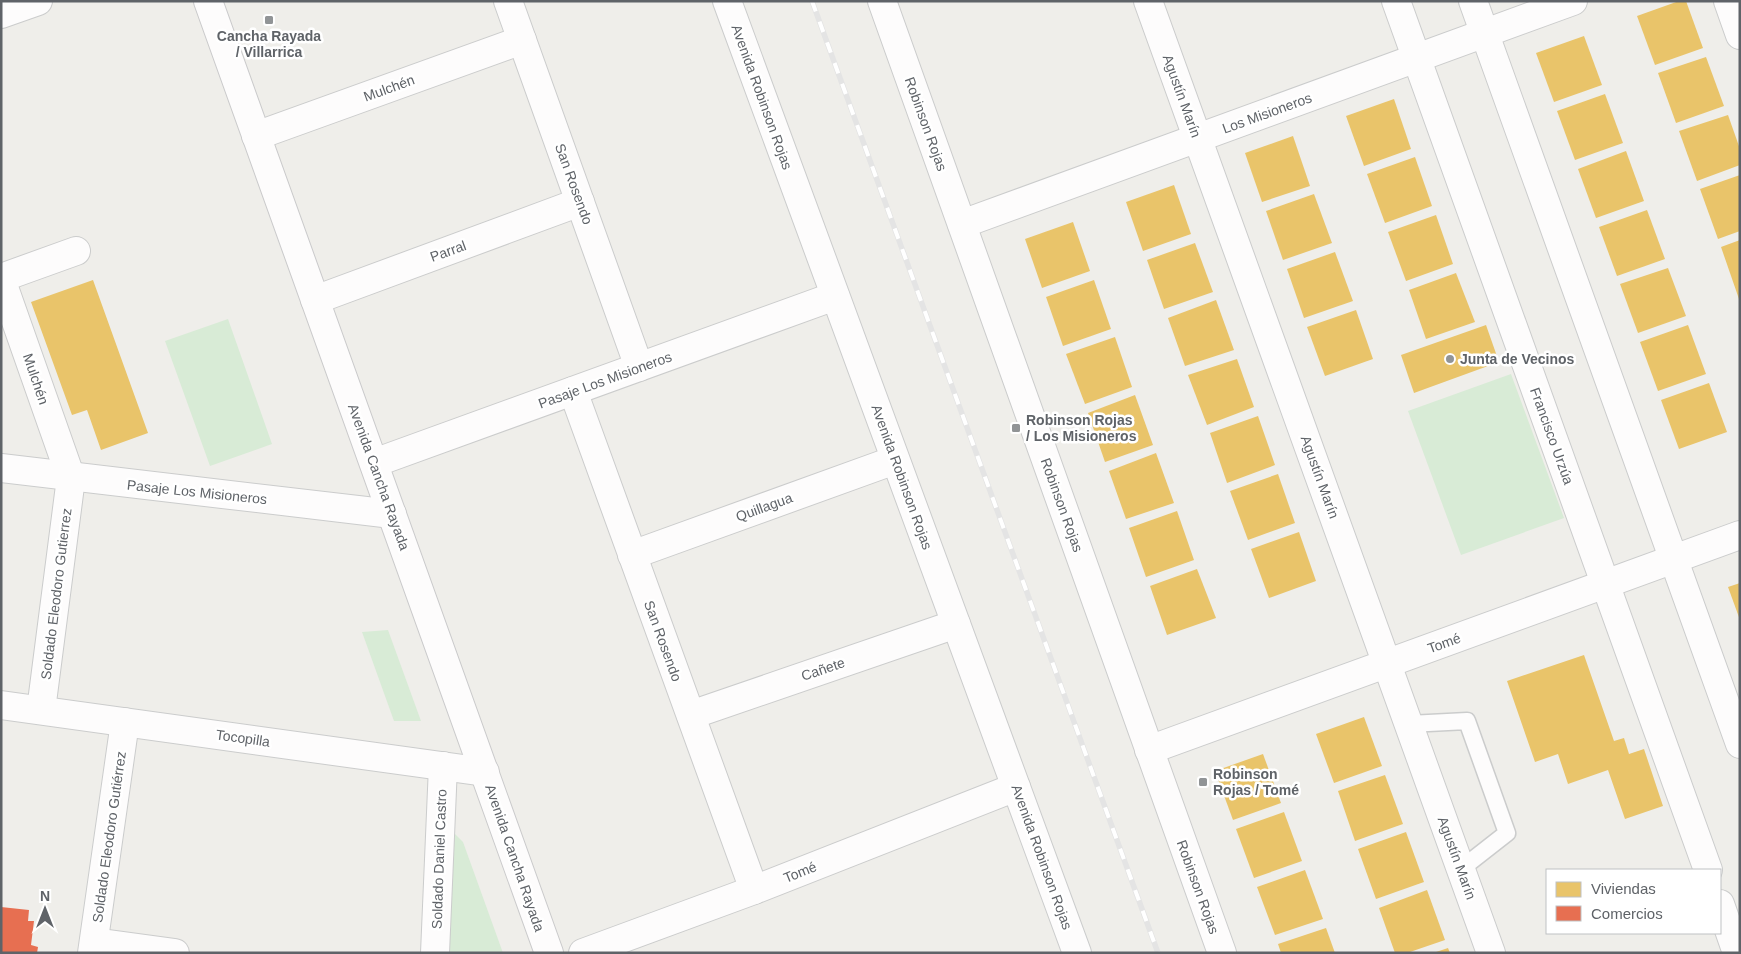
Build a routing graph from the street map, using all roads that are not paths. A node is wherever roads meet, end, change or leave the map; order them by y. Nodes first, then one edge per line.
1 (38, 1) edge
2 (208, 1) edge
3 (508, 1) edge
4 (727, 1) edge
5 (882, 1) edge
6 (1148, 1) edge
7 (1396, 1) edge
8 (1473, 1) edge
9 (1573, 1) edge
10 (1728, 1) edge
11 (1, 14) edge
12 (1485, 34) junction
13 (1740, 35) edge
14 (522, 40) junction
15 (1416, 58) junction
16 (256, 136) junction
17 (1198, 138) junction
18 (580, 202) junction
19 (962, 224) junction
20 (76, 251) dead end
21 (1, 279) edge
22 (835, 296) junction
23 (315, 300) junction
24 (639, 367) junction
25 (572, 391) junction
26 (895, 460) junction
27 (374, 463) junction
28 (1, 468) edge
29 (71, 478) junction
30 (392, 514) junction
31 (1740, 535) edge
32 (632, 555) junction
33 (1673, 559) junction
34 (1605, 584) junction
35 (956, 624) junction
36 (1387, 664) junction
37 (1, 705) edge
38 (42, 710) junction
39 (690, 715) junction
40 (125, 722) junction
41 (1409, 724) junction
42 (1740, 744) edge
43 (1149, 750) junction
44 (442, 766) junction
45 (485, 772) junction
46 (1016, 787) junction
47 (1461, 869) junction
48 (1708, 869) edge
49 (754, 890) junction
50 (1721, 907) edge
51 (93, 947) edge
52 (175, 953) edge
53 (435, 953) edge
54 (549, 953) edge
55 (583, 953) edge
56 (1077, 953) edge
57 (1222, 953) edge
58 (1491, 953) edge
59 (1737, 953) edge

1 - 11 street
2 - 16 street, Avenida Cancha Rayada
3 - 14 street, San Rosendo
4 - 22 street, Avenida Robinson Rojas
5 - 19 street, Robinson Rojas
6 - 17 street, Agustín Marín
7 - 15 street, Francisco Urzúa
8 - 12 street
9 - 12 street, Los Misioneros
10 - 13 street
12 - 15 street, Los Misioneros
12 - 33 street
14 - 16 street, Mulchén
14 - 18 street, San Rosendo
15 - 17 street, Los Misioneros
15 - 34 street, Francisco Urzúa
16 - 23 street, Avenida Cancha Rayada
17 - 19 street, Los Misioneros
17 - 36 street, Agustín Marín
18 - 23 street, Parral
18 - 24 street, San Rosendo
19 - 43 street, Robinson Rojas
20 - 21 street, Mulchén
21 - 29 street, Mulchén
22 - 24 street, Pasaje Los Misioneros
22 - 26 street, Avenida Robinson Rojas
23 - 27 street, Avenida Cancha Rayada
24 - 25 street, Pasaje Los Misioneros
25 - 27 street, Pasaje Los Misioneros
25 - 32 street, San Rosendo
26 - 32 street, Quillagua
26 - 35 street, Avenida Robinson Rojas
27 - 30 street, Avenida Cancha Rayada
28 - 29 street, Pasaje Los Misioneros
29 - 30 street, Pasaje Los Misioneros
29 - 38 street, Soldado Eleodoro Gutierrez
30 - 45 street, Avenida Cancha Rayada
31 - 33 street, Tomé
32 - 39 street, San Rosendo
33 - 34 street, Tomé
33 - 42 street
34 - 36 street, Tomé
34 - 48 street, Francisco Urzúa
35 - 39 street, Cañete
35 - 46 street, Avenida Robinson Rojas
36 - 41 street, Agustín Marín
36 - 43 street, Tomé
37 - 38 street, Tocopilla
38 - 40 street, Tocopilla
39 - 49 street, San Rosendo
40 - 44 street, Tocopilla
40 - 51 street, Soldado Eleodoro Gutiérrez
41 - 47 street, Agustín Marín
41 - 47 lane
43 - 57 street, Robinson Rojas
44 - 45 street, Tocopilla
44 - 53 street, Soldado Daniel Castro
45 - 54 street, Avenida Cancha Rayada
46 - 49 street, Tomé
46 - 56 street, Avenida Robinson Rojas
47 - 58 street, Agustín Marín
49 - 55 street, Tomé
50 - 59 street
51 - 52 street

